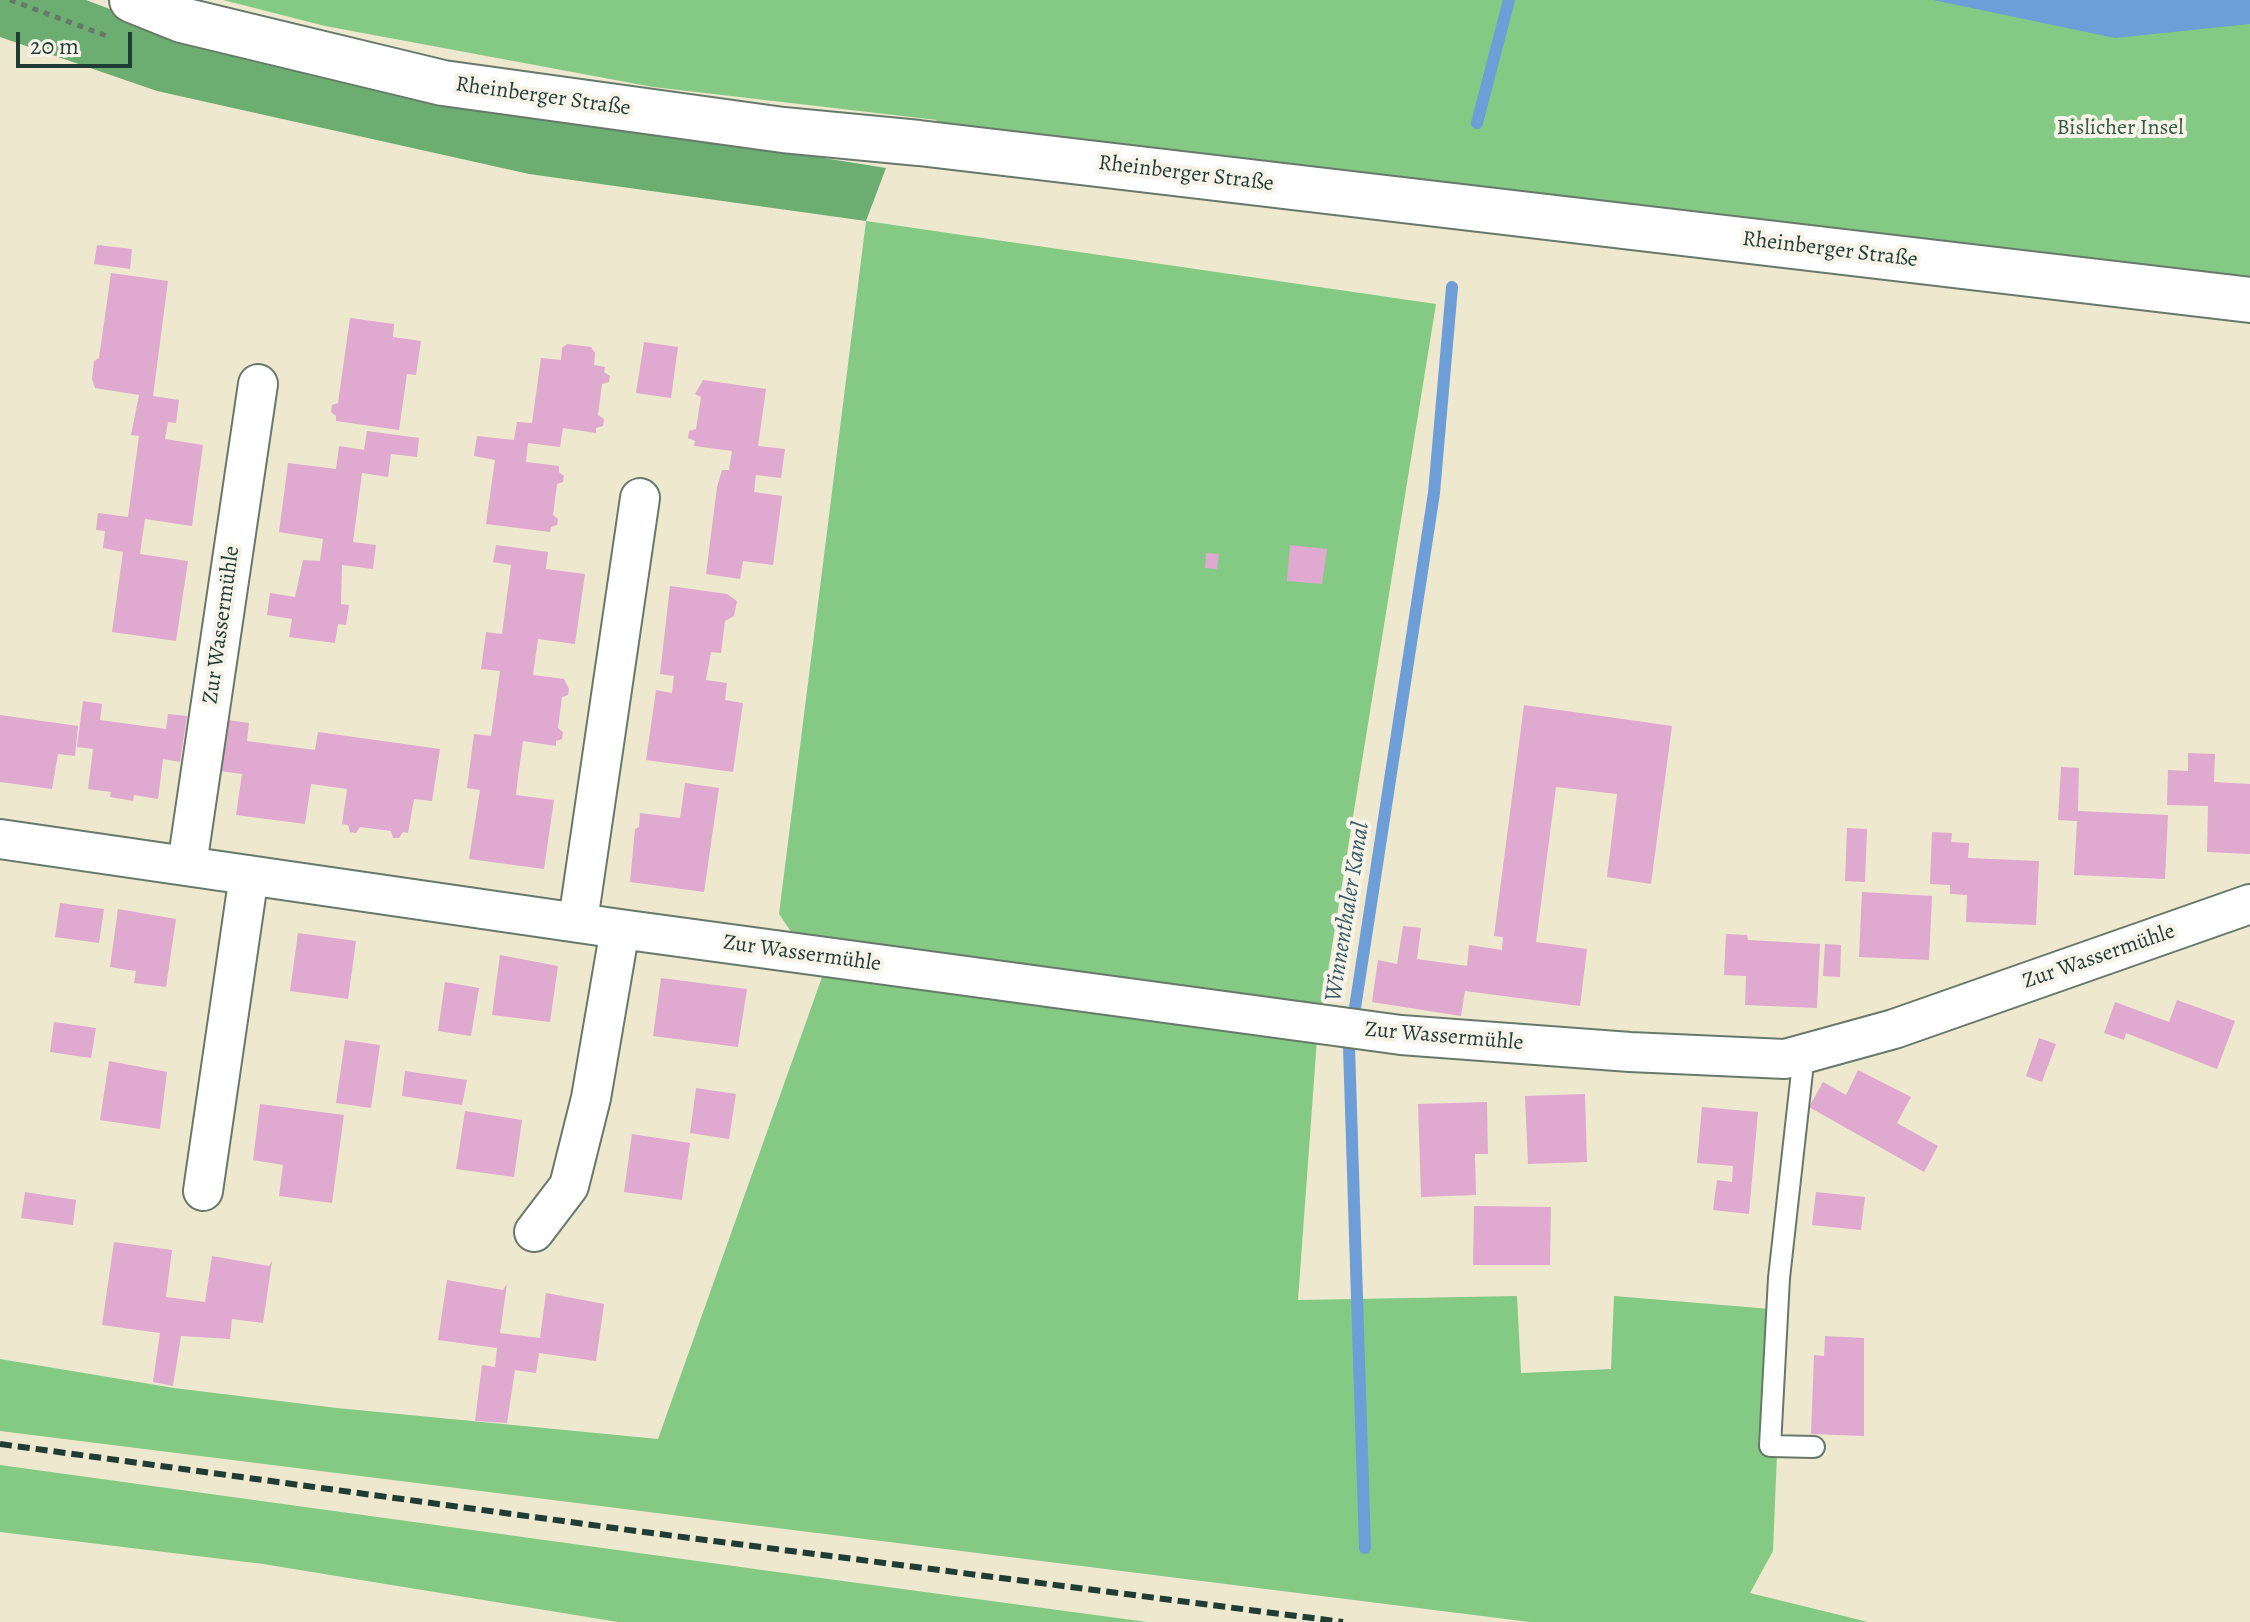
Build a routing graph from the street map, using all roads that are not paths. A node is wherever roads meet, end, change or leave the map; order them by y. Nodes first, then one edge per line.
1 (132, 0) edge
2 (2250, 300) edge
3 (258, 384) dead end
4 (640, 498) dead end
5 (0, 839) edge
6 (187, 865) junction
7 (249, 875) junction
8 (2250, 904) edge
9 (578, 921) junction
10 (620, 929) junction
11 (1804, 1054) junction
12 (203, 1191) dead end
13 (534, 1232) dead end
14 (1814, 1447) dead end

1 - 2 main road, Rheinberger Straße
3 - 6 street, Zur Wassermühle
4 - 9 street
5 - 6 street, Zur Wassermühle
6 - 7 street, Zur Wassermühle
7 - 9 street, Zur Wassermühle
7 - 12 street
8 - 11 street, Zur Wassermühle
9 - 10 street, Zur Wassermühle
10 - 11 street, Zur Wassermühle
10 - 13 street
11 - 14 lane

